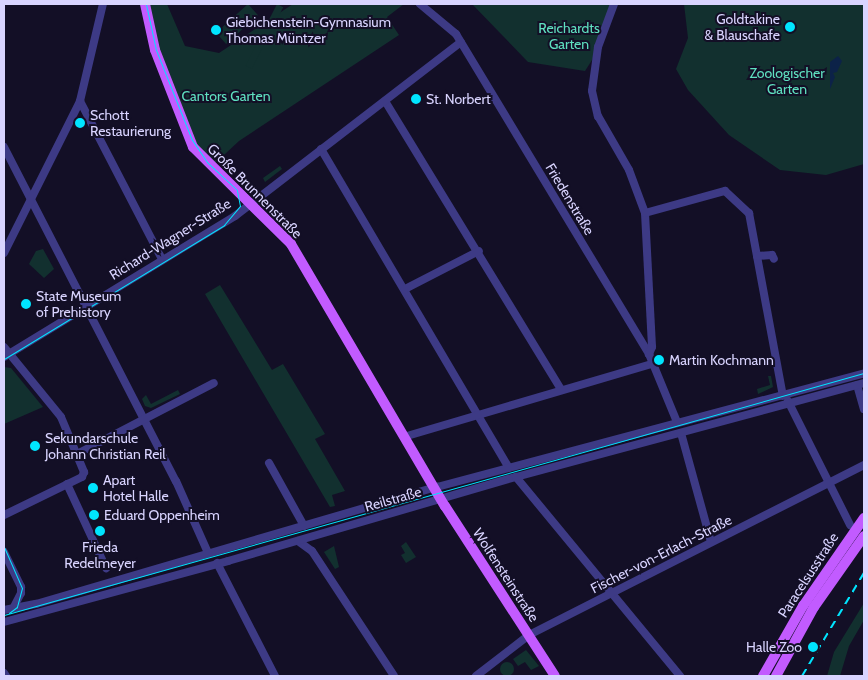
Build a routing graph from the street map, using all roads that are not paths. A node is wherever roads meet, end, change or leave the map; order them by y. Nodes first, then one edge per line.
1 (103, 4) edge
2 (145, 4) edge
3 (420, 4) edge
4 (614, 4) edge
5 (461, 42) junction
6 (80, 101) junction
7 (385, 101) junction
8 (4, 146) edge
9 (321, 149) junction
10 (30, 201) junction
11 (249, 204) junction
12 (646, 213) junction
13 (479, 251) junction
14 (4, 253) edge
15 (757, 256) junction
16 (774, 259) dead end
17 (162, 260) junction
18 (405, 289) junction
19 (86, 305) junction
20 (4, 347) edge
21 (649, 354) junction
22 (7, 356) edge
23 (651, 364) junction
24 (864, 373) edge
25 (214, 383) dead end
26 (861, 384) edge
27 (561, 389) junction
28 (783, 396) junction
29 (789, 403) junction
30 (864, 409) edge
31 (478, 414) junction
32 (144, 419) junction
33 (677, 422) junction
34 (681, 433) junction
35 (407, 436) junction
36 (77, 454) junction
37 (269, 464) dead end
38 (864, 465) edge
39 (510, 468) junction
40 (516, 477) junction
41 (828, 483) junction
42 (67, 484) junction
43 (437, 487) junction
44 (442, 498) junction
45 (4, 515) edge
46 (304, 526) junction
47 (856, 526) edge
48 (314, 535) junction
49 (862, 539) edge
50 (298, 541) junction
51 (711, 542) junction
52 (312, 551) junction
53 (4, 552) edge
54 (208, 553) junction
55 (217, 563) junction
56 (106, 568) dead end
57 (611, 594) junction
58 (14, 607) junction
59 (4, 610) edge
60 (4, 622) edge
61 (529, 635) junction
62 (4, 672) edge
63 (6, 676) edge
64 (275, 676) edge
65 (394, 676) edge
66 (476, 676) edge
67 (555, 676) edge
68 (680, 676) edge
69 (763, 676) edge
70 (776, 676) edge

1 - 6 street
2 - 11 main road, Große Brunnenstraße
3 - 5 street, Friedenstraße
4 - 12 street
5 - 7 street, Richard-Wagner-Straße
5 - 21 street, Friedenstraße
6 - 10 street
6 - 17 street
7 - 9 street, Richard-Wagner-Straße
7 - 13 street
8 - 10 street
9 - 11 street, Richard-Wagner-Straße
9 - 18 street
10 - 14 street
10 - 19 street
11 - 17 street, Richard-Wagner-Straße
11 - 35 main road, Große Brunnenstraße
12 - 15 street
12 - 21 street
13 - 18 street
13 - 27 street
15 - 16 street
15 - 28 street
17 - 19 street, Richard-Wagner-Straße
18 - 31 street
19 - 22 street, Richard-Wagner-Straße
19 - 32 street
20 - 22 street
21 - 23 street, Friedenstraße
22 - 36 street
23 - 27 street
23 - 33 street, Friedenstraße
24 - 28 street, Reilstraße
25 - 32 street
26 - 29 street, Reilstraße
26 - 30 street
27 - 31 street
28 - 29 street
28 - 33 street, Reilstraße
29 - 34 street, Reilstraße
29 - 41 street
31 - 35 street
31 - 39 street
32 - 36 street
32 - 54 street
33 - 39 street, Reilstraße
34 - 40 street, Reilstraße
34 - 51 street
35 - 43 main road, Große Brunnenstraße
36 - 42 street
37 - 46 street
38 - 41 street, Fischer-von-Erlach-Straße
39 - 43 street, Reilstraße
40 - 44 street, Reilstraße
40 - 57 street
41 - 47 street
41 - 51 street, Fischer-von-Erlach-Straße
42 - 45 street
42 - 56 street
43 - 44 main road, Wolfensteinstraße
43 - 46 street, Reilstraße
44 - 48 street, Reilstraße
44 - 61 main road, Wolfensteinstraße
46 - 54 street, Reilstraße
47 - 69 main road, Paracelsusstraße
48 - 50 street, Reilstraße
48 - 52 street
49 - 70 main road, Paracelsusstraße
50 - 52 street
50 - 55 street, Reilstraße
51 - 57 street, Fischer-von-Erlach-Straße
52 - 65 street
53 - 58 street
54 - 58 street, Reilstraße
55 - 60 street, Reilstraße
55 - 64 street
57 - 61 street, Fischer-von-Erlach-Straße
57 - 68 street
58 - 59 street, Reilstraße
61 - 66 street, Fischer-von-Erlach-Straße
61 - 67 main road, Wolfensteinstraße
62 - 63 street

